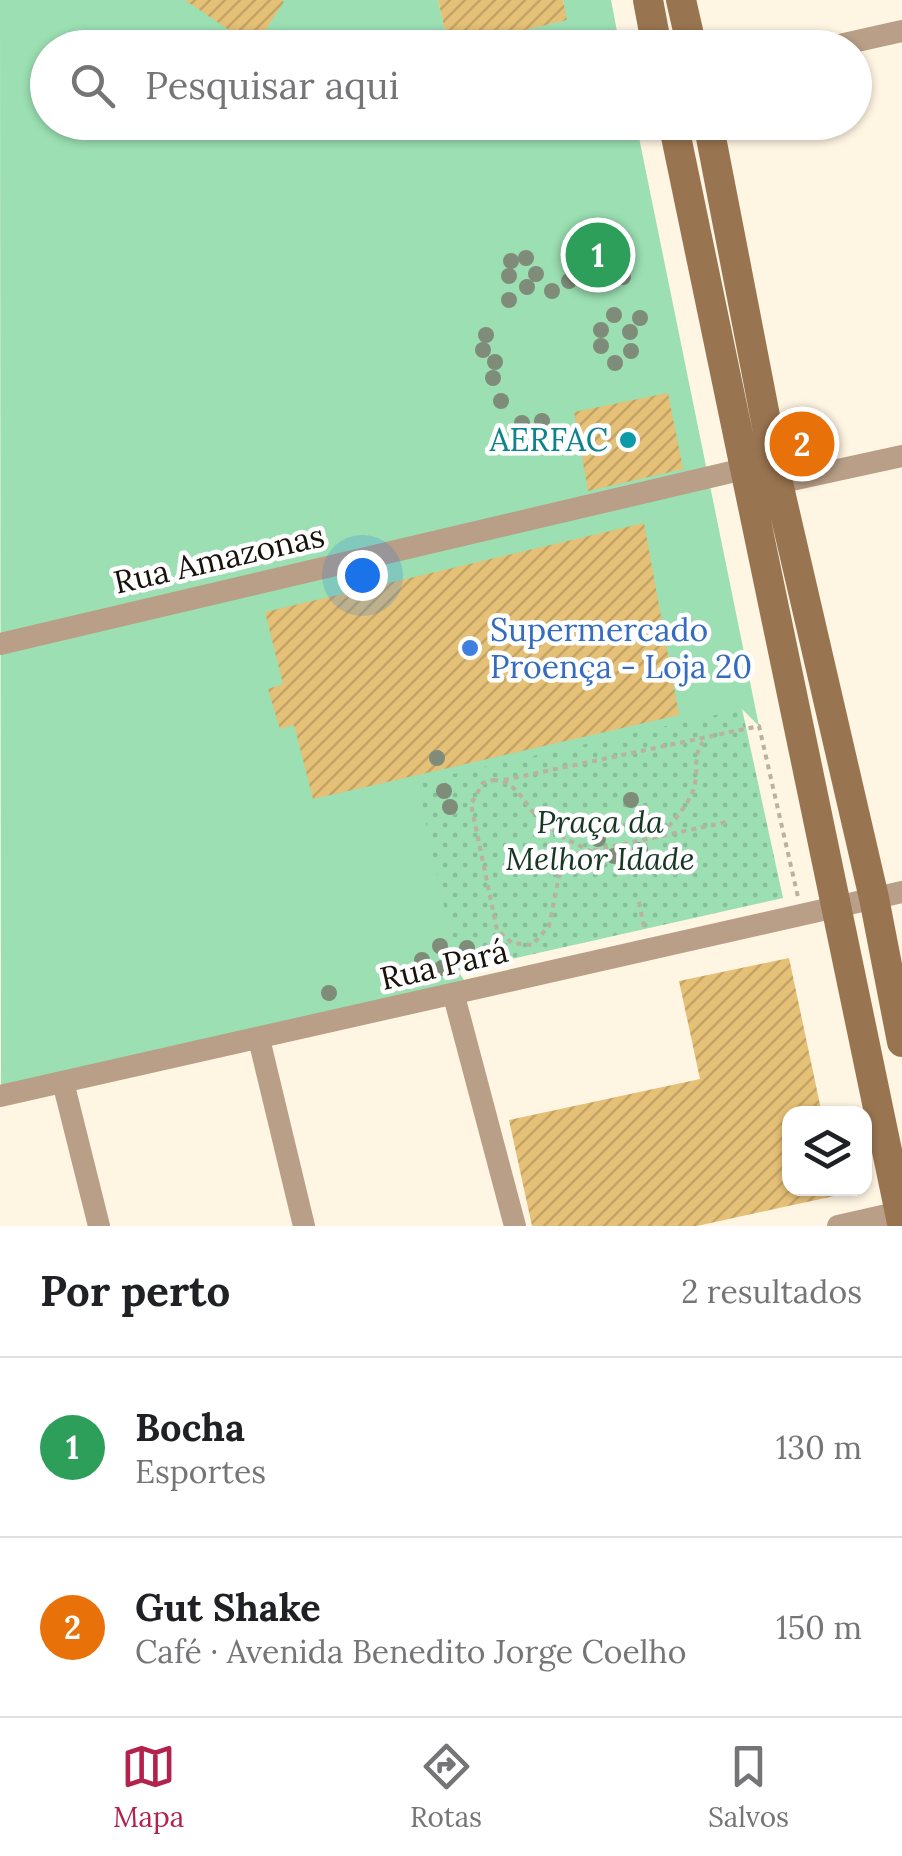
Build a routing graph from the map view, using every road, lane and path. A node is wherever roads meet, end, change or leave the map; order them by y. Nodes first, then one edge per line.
1 (648, 0) edge
2 (681, 0) edge
3 (654, 30) edge
4 (688, 30) edge
5 (902, 31) edge
6 (872, 38) edge
7 (677, 140) edge
8 (710, 140) edge
9 (902, 456) edge
10 (757, 481) junction
11 (0, 644) edge
12 (707, 739) junction
13 (504, 780) junction
14 (727, 822) dead end
15 (660, 836) junction
16 (625, 843) junction
17 (590, 850) junction
18 (524, 865) dead end
19 (630, 869) dead end
20 (888, 895) edge
21 (639, 902) dead end
22 (800, 909) dead end
23 (837, 910) junction
24 (644, 929) dead end
25 (454, 996) junction
26 (259, 1040) junction
27 (902, 1042) edge
28 (63, 1082) junction
29 (0, 1096) edge
30 (900, 1200) edge
31 (99, 1226) edge
32 (304, 1226) edge
33 (515, 1226) edge
34 (838, 1226) edge

1 - 3 main road
2 - 4 main road
5 - 6 street
7 - 10 main road
8 - 10 main road
9 - 10 street, Rua Amazonas
10 - 11 street, Rua Amazonas
10 - 20 main road
10 - 23 main road
12 - 13 path
12 - 15 path
12 - 22 path
13 - 17 path
13 - 17 path
14 - 15 path
15 - 16 path
16 - 17 path
16 - 19 path
17 - 18 path
20 - 23 street, Rua Pará
20 - 27 main road
21 - 24 path
23 - 25 street, Rua Pará
23 - 30 main road
25 - 26 street, Rua Pará
25 - 33 street
26 - 28 street, Rua Pará
26 - 32 street
28 - 29 street, Rua Pará
28 - 31 street
30 - 34 street

